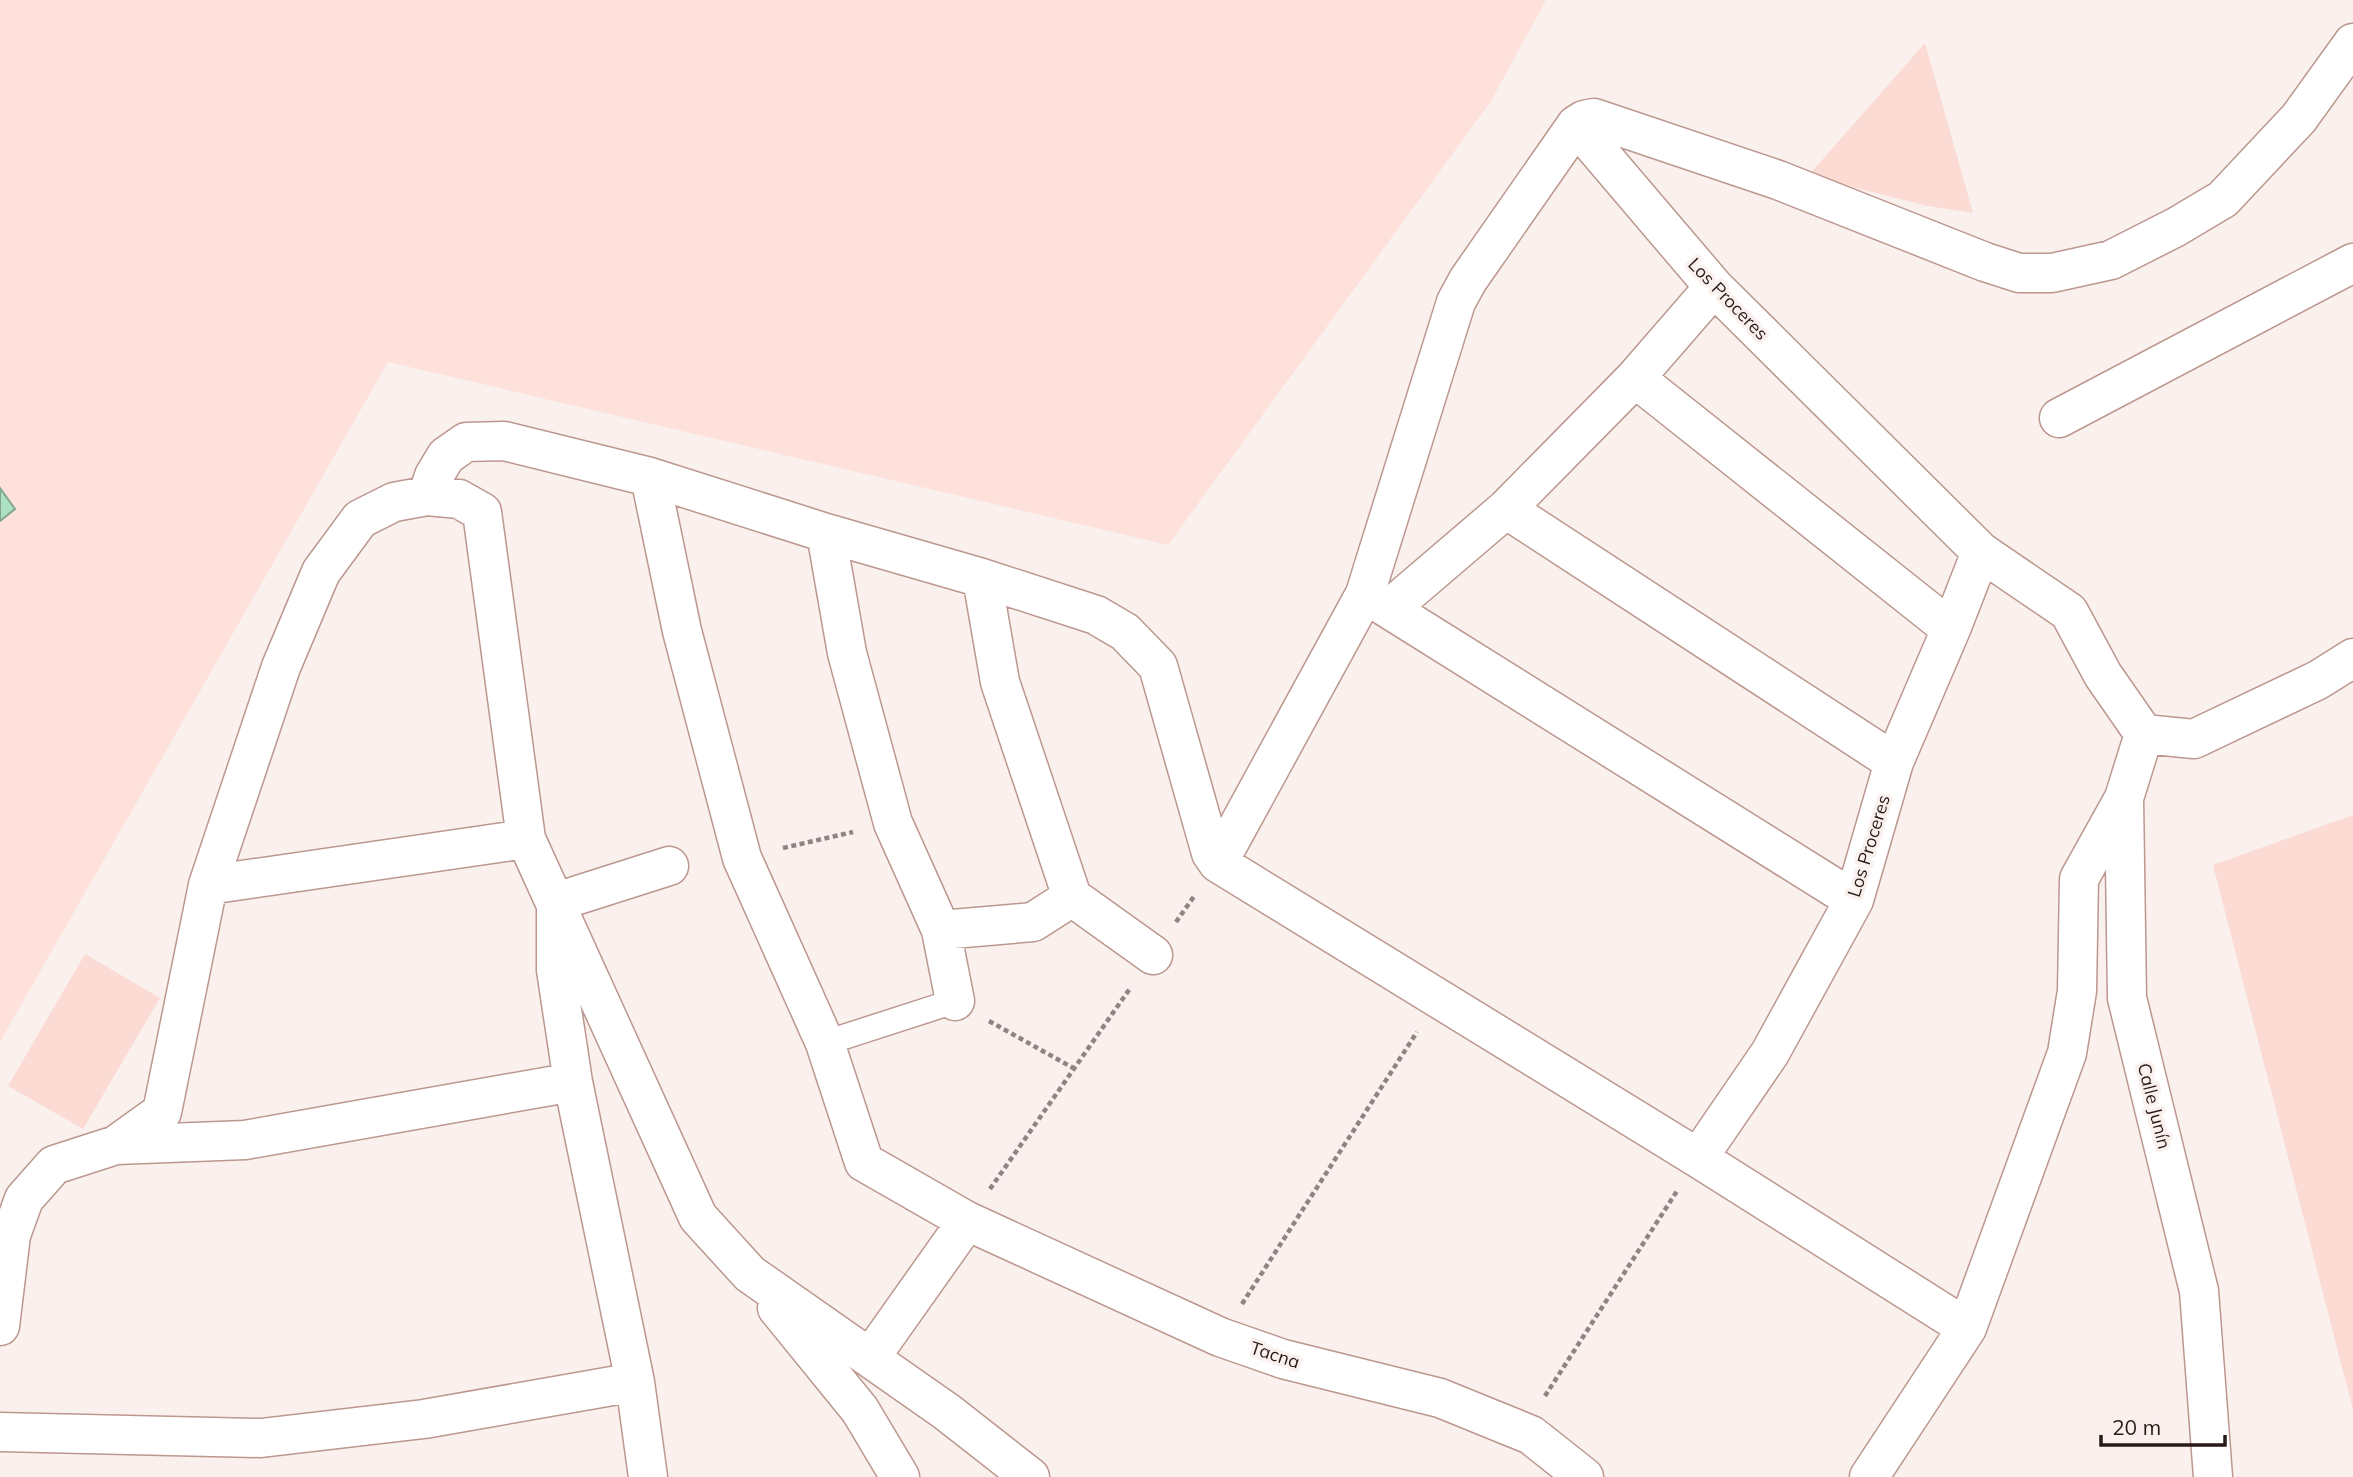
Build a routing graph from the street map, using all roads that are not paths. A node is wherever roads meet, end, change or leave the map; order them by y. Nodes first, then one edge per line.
1 (2353, 43) edge
2 (1576, 125) junction
3 (2353, 263) edge
4 (1714, 287) junction
5 (1635, 378) junction
6 (2059, 418) dead end
7 (650, 477) junction
8 (427, 496) junction
9 (1506, 509) junction
10 (826, 533) junction
11 (1981, 552) junction
12 (982, 578) junction
13 (1377, 601) junction
14 (1951, 629) junction
15 (2353, 658) edge
16 (2144, 734) junction
17 (1894, 762) junction
18 (2124, 798) junction
19 (526, 839) junction
20 (1218, 863) junction
21 (669, 866) dead end
22 (208, 885) junction
23 (1072, 897) junction
24 (1854, 900) junction
25 (556, 902) junction
26 (941, 930) junction
27 (1153, 955) road end
28 (955, 1001) joint
29 (825, 1043) junction
30 (573, 1082) junction
31 (116, 1145) junction
32 (1698, 1158) junction
33 (967, 1221) junction
34 (750, 1274) junction
35 (0, 1326) edge
36 (1967, 1328) junction
37 (870, 1358) junction
38 (635, 1382) junction
39 (0, 1432) edge
40 (648, 1477) edge
41 (900, 1477) edge
42 (1030, 1477) edge
43 (1584, 1477) edge
44 (1869, 1477) edge
45 (2213, 1477) edge

1 - 2 street
2 - 4 street, Los Proceres
2 - 13 street
3 - 6 street
4 - 5 street
4 - 11 street, Los Proceres
5 - 9 street
5 - 14 street
7 - 8 street
7 - 10 street
7 - 29 street, Tacna
8 - 19 street
8 - 22 street
9 - 13 street
9 - 17 street
10 - 12 street
10 - 26 street
11 - 14 street, Los Proceres
11 - 16 street, Los Proceres
12 - 20 street
12 - 23 street
13 - 20 street
13 - 24 street
14 - 17 street, Los Proceres
15 - 16 street
16 - 18 street, Calle Junín
17 - 24 street, Los Proceres
18 - 36 street
18 - 45 street, Calle Junín
19 - 22 street
19 - 25 street
20 - 32 street
21 - 25 street
22 - 31 street
23 - 26 street
23 - 27 street
24 - 32 street, Los Proceres
25 - 30 street
25 - 34 street
26 - 28 street
28 - 29 lane
29 - 33 street, Tacna
30 - 31 street
30 - 38 street
31 - 35 street
32 - 36 street
33 - 37 street
33 - 43 street, Tacna
34 - 37 street
34 - 41 street
36 - 44 street
37 - 42 street
38 - 39 street
38 - 40 street

